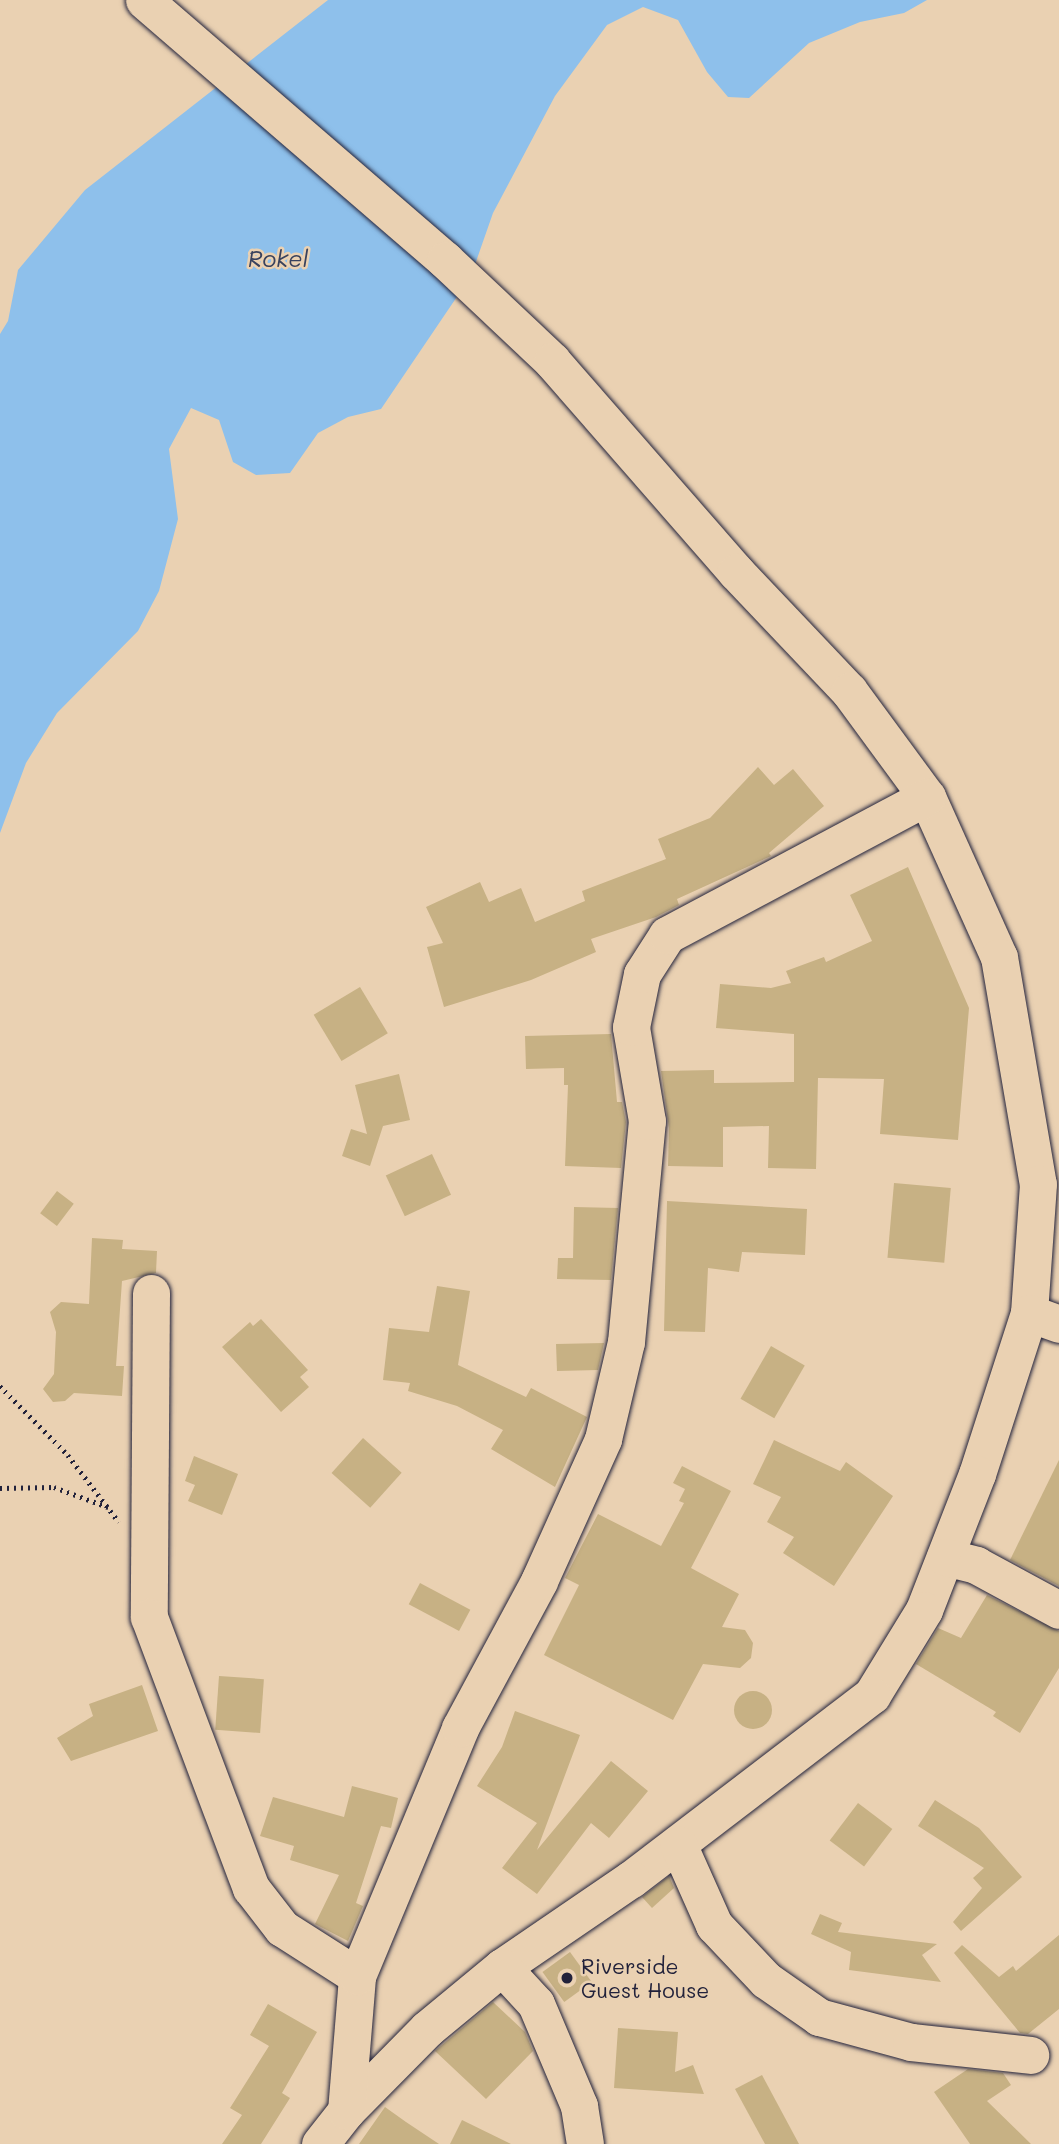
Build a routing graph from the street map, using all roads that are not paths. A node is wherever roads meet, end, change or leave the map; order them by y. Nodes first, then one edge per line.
1 (144, 0) edge
2 (927, 797) junction
3 (151, 1293) dead end
4 (1044, 1319) edge
5 (135, 1546) road end
6 (945, 1557) junction
7 (1059, 1610) edge
8 (149, 1617) junction
9 (678, 1844) junction
10 (502, 1968) junction
11 (357, 1976) junction
12 (1030, 2055) dead end
13 (345, 2111) junction
14 (320, 2144) edge
15 (585, 2144) edge

1 - 2 street
2 - 4 street
2 - 11 street
3 - 8 street
4 - 6 street
5 - 8 street
6 - 7 street
6 - 9 street
8 - 11 street
9 - 10 street
9 - 12 street
10 - 13 street
10 - 15 street
11 - 13 street
13 - 14 street

